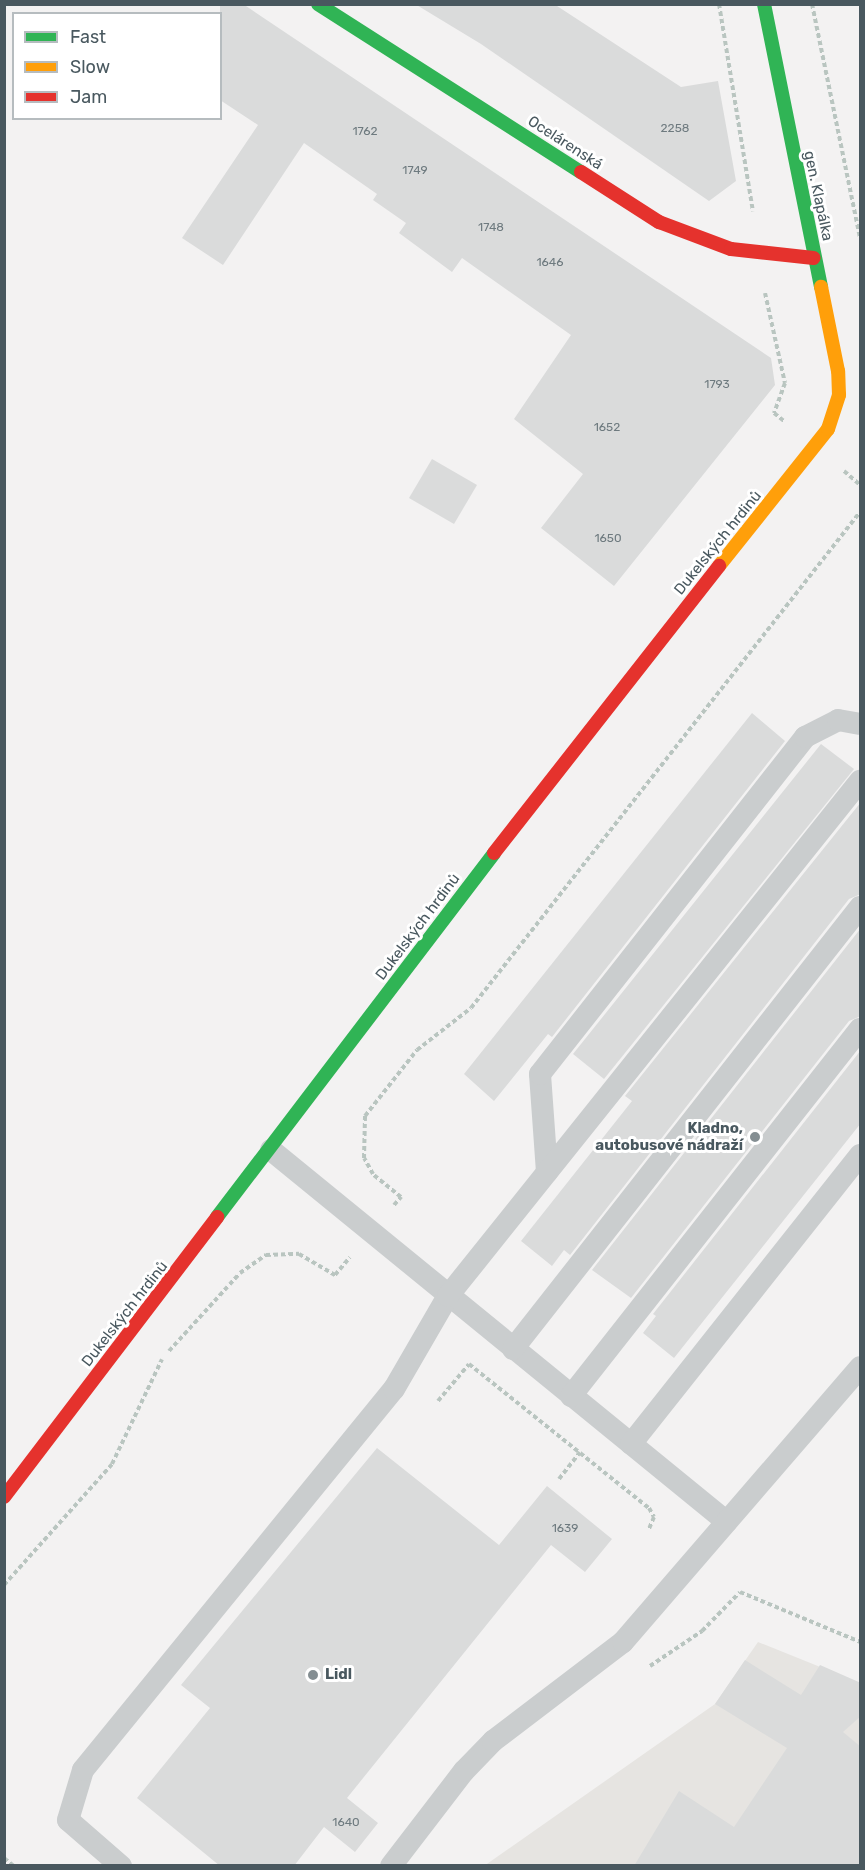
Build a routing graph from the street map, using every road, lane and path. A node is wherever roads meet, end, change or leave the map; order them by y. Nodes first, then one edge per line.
1 (318, 4) edge
2 (765, 4) edge
3 (812, 4) edge
4 (861, 237) edge
5 (814, 258) junction
6 (844, 372) joint
7 (861, 512) edge
8 (861, 724) edge
9 (861, 781) edge
10 (861, 907) edge
11 (861, 1029) edge
12 (271, 1150) junction
13 (861, 1155) edge
14 (547, 1172) junction
15 (371, 1232) junction
16 (448, 1296) junction
17 (513, 1349) junction
18 (861, 1367) edge
19 (571, 1396) junction
20 (438, 1401) dead end
21 (631, 1444) junction
22 (580, 1452) junction
23 (559, 1479) dead end
24 (4, 1497) edge
25 (727, 1522) junction
26 (649, 1529) dead end
27 (4, 1585) edge
28 (740, 1592) dead end
29 (861, 1642) edge
30 (4, 1858) edge
31 (15, 1866) edge
32 (121, 1866) edge
33 (391, 1866) edge

1 - 5 main road, Ocelárenská
2 - 5 main road, gen. Klapálka
3 - 4 path
5 - 6 main road, gen. Klapálka
6 - 12 main road, Dukelských hrdinů
7 - 15 path
8 - 14 lane
9 - 14 lane
10 - 17 lane
11 - 19 lane
12 - 15 lane
12 - 24 main road, Dukelských hrdinů
13 - 21 lane
14 - 16 lane
15 - 16 lane
15 - 27 path
16 - 17 lane
16 - 32 lane
17 - 19 lane
18 - 25 lane
19 - 21 lane
20 - 22 path
21 - 25 lane
22 - 23 path
22 - 26 path
25 - 33 lane
28 - 29 path
30 - 31 path

